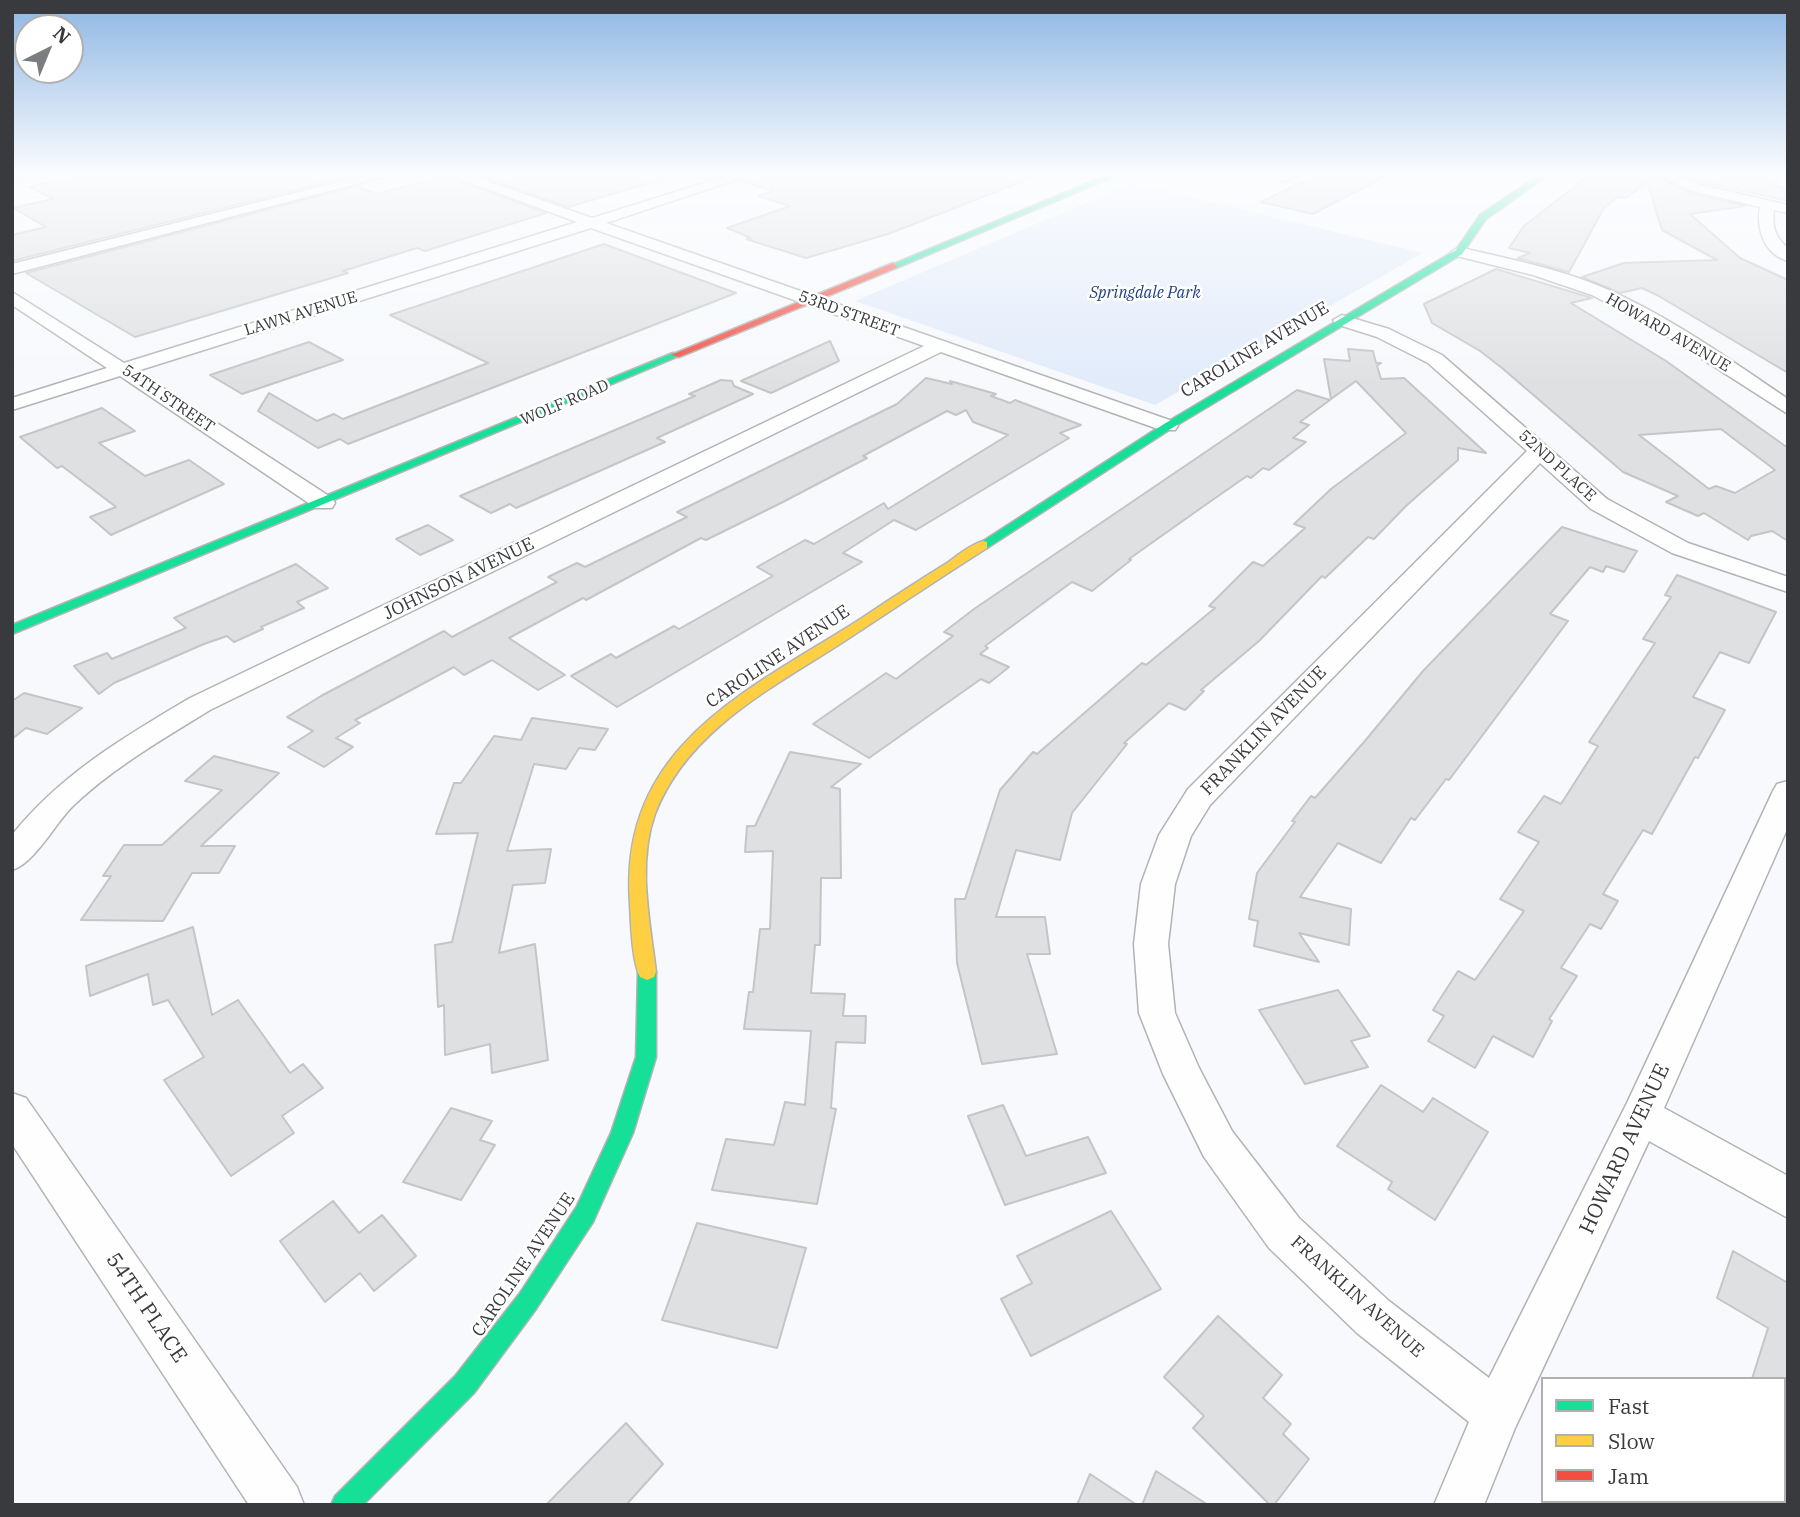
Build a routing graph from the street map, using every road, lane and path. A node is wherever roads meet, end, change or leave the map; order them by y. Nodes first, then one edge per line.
1 (112, 244) edge
2 (525, 244) edge
3 (655, 244) edge
4 (947, 244) edge
5 (1465, 244) edge
6 (1459, 252) junction
7 (12, 269) edge
8 (12, 297) edge
9 (811, 300) junction
10 (1342, 320) junction
11 (939, 346) junction
12 (124, 370) junction
13 (12, 404) edge
14 (1788, 408) edge
15 (1168, 426) junction
16 (1539, 451) junction
17 (324, 503) junction
18 (1788, 586) edge
19 (12, 631) edge
20 (1788, 792) edge
21 (12, 858) edge
22 (12, 1110) edge
23 (1642, 1116) junction
24 (1788, 1198) edge
25 (1497, 1414) junction
26 (279, 1505) edge
27 (344, 1505) edge
28 (1460, 1505) edge

1 - 7 street
2 - 12 street, LAWN AVENUE
3 - 9 street, 53RD STREET
4 - 9 street, WOLF ROAD
5 - 6 street, CAROLINE AVENUE
6 - 10 street, CAROLINE AVENUE
6 - 14 street, HOWARD AVENUE
8 - 12 street, 54TH STREET
9 - 11 street, 53RD STREET
9 - 17 street, WOLF ROAD
10 - 15 street, CAROLINE AVENUE
10 - 16 street, 52ND PLACE
11 - 15 street, 53RD STREET
11 - 21 street, JOHNSON AVENUE
12 - 13 street, LAWN AVENUE
12 - 17 street, 54TH STREET
15 - 27 street, CAROLINE AVENUE
16 - 18 street, 52ND PLACE
16 - 25 street, FRANKLIN AVENUE
17 - 19 street, WOLF ROAD
20 - 23 street, HOWARD AVENUE
22 - 26 street, 54TH PLACE
23 - 24 street
23 - 25 street, HOWARD AVENUE
25 - 28 street, HOWARD AVENUE

